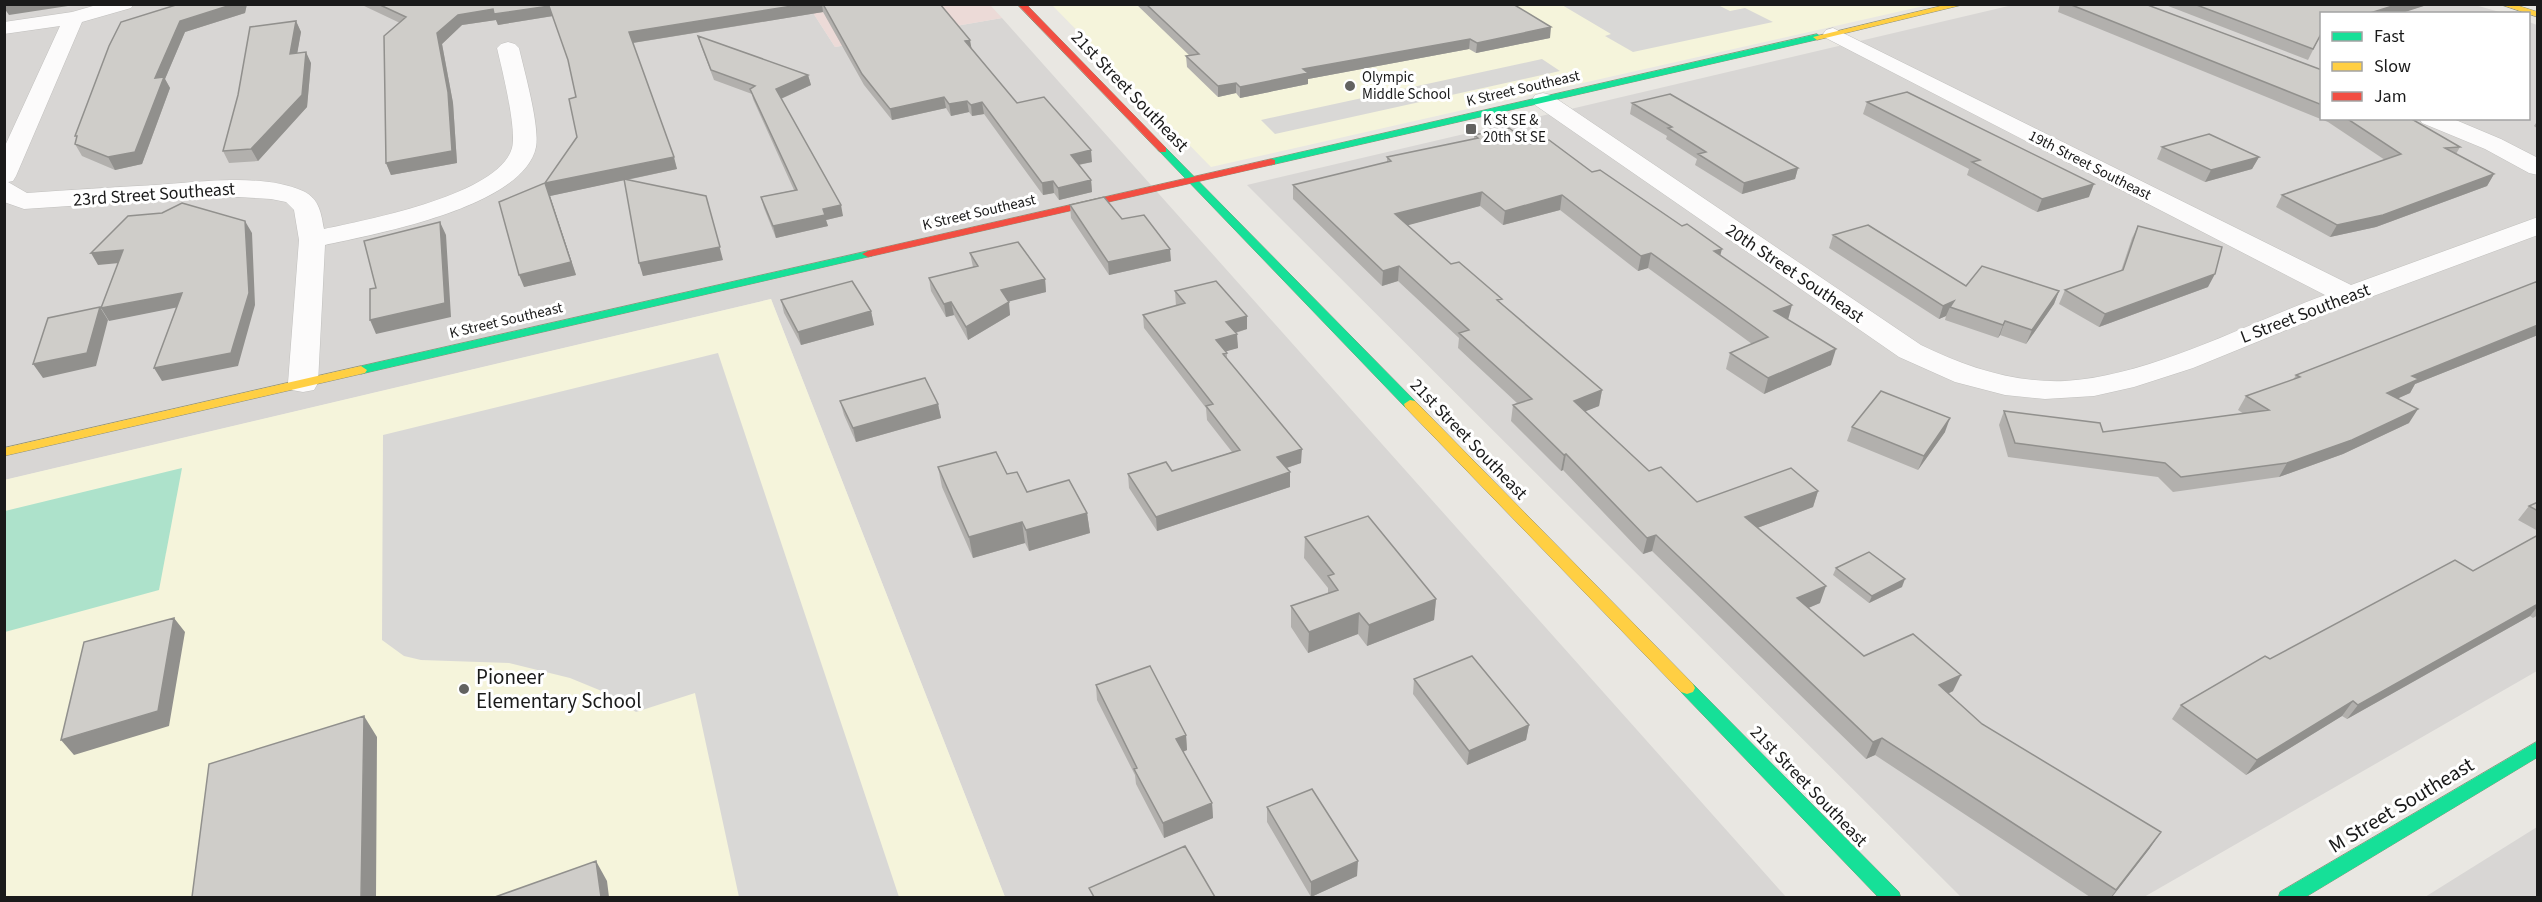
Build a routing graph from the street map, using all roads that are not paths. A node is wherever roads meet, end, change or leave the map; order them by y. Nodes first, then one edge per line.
1 (124, 4) edge
2 (1021, 4) edge
3 (1962, 4) edge
4 (2503, 4) edge
5 (2528, 12) edge
6 (74, 18) junction
7 (4, 28) edge
8 (1833, 34) junction
9 (508, 48) dead end
10 (1543, 100) junction
11 (2435, 120) edge
12 (2538, 168) edge
13 (4, 176) edge
14 (1192, 180) junction
15 (4, 189) edge
16 (2538, 225) edge
17 (312, 240) junction
18 (2348, 295) junction
19 (303, 383) junction
20 (2069, 390) joint
21 (4, 452) edge
22 (2538, 748) edge
23 (1892, 897) edge
24 (2287, 897) edge

1 - 6 street
2 - 14 street, 21st Street Southeast
3 - 8 street, K Street Southeast
4 - 5 street
6 - 7 street
6 - 13 street
8 - 10 street, K Street Southeast
8 - 18 street, 19th Street Southeast
9 - 17 street
10 - 14 street, K Street Southeast
10 - 20 street, 20th Street Southeast
11 - 12 street
14 - 19 street, K Street Southeast
14 - 23 street, 21st Street Southeast
15 - 17 street, 23rd Street Southeast
16 - 18 street, L Street Southeast
17 - 19 street, 23rd Street Southeast
18 - 20 street, L Street Southeast
19 - 21 street, K Street Southeast
22 - 24 street, M Street Southeast

